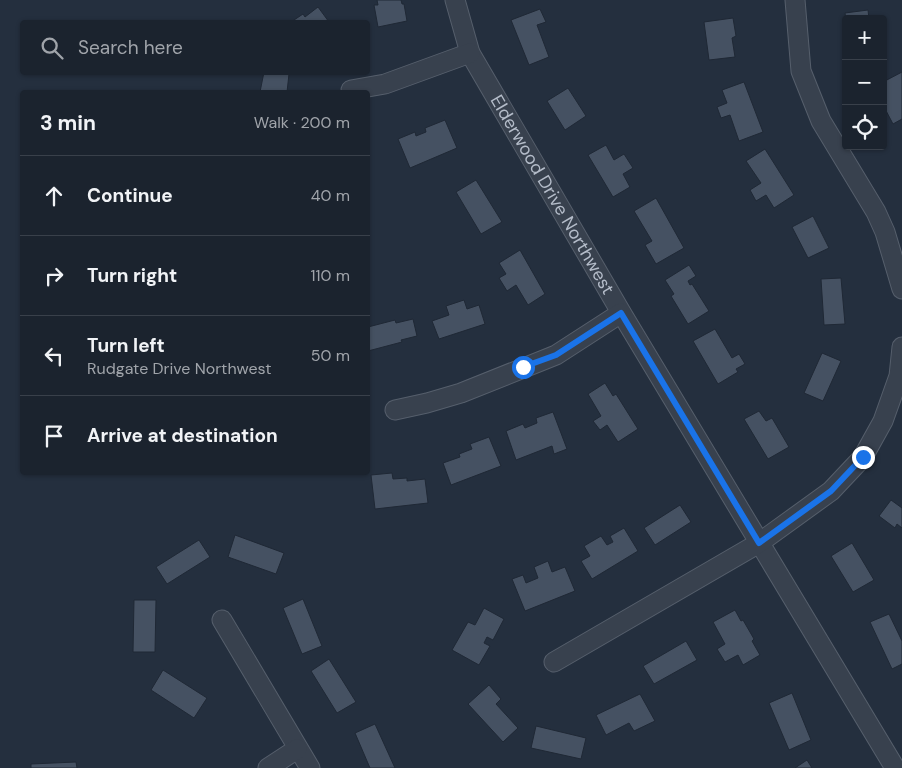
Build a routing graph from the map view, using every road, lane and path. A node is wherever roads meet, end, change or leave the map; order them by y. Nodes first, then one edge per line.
1 (455, 0) edge
2 (795, 0) edge
3 (470, 53) junction
4 (351, 90) dead end
5 (902, 289) edge
6 (621, 313) junction
7 (902, 346) edge
8 (395, 410) dead end
9 (759, 543) junction
10 (222, 620) dead end
11 (554, 662) dead end
12 (298, 749) junction
13 (268, 768) edge
14 (310, 768) edge
15 (895, 768) edge

1 - 3 street, Elderwood Drive Northwest
2 - 5 street
3 - 4 street
3 - 6 street, Elderwood Drive Northwest
6 - 8 street
6 - 9 street, Elderwood Drive Northwest
7 - 9 street
9 - 11 street
9 - 15 street, Elderwood Drive Northwest
10 - 12 street
12 - 13 street
12 - 14 street

